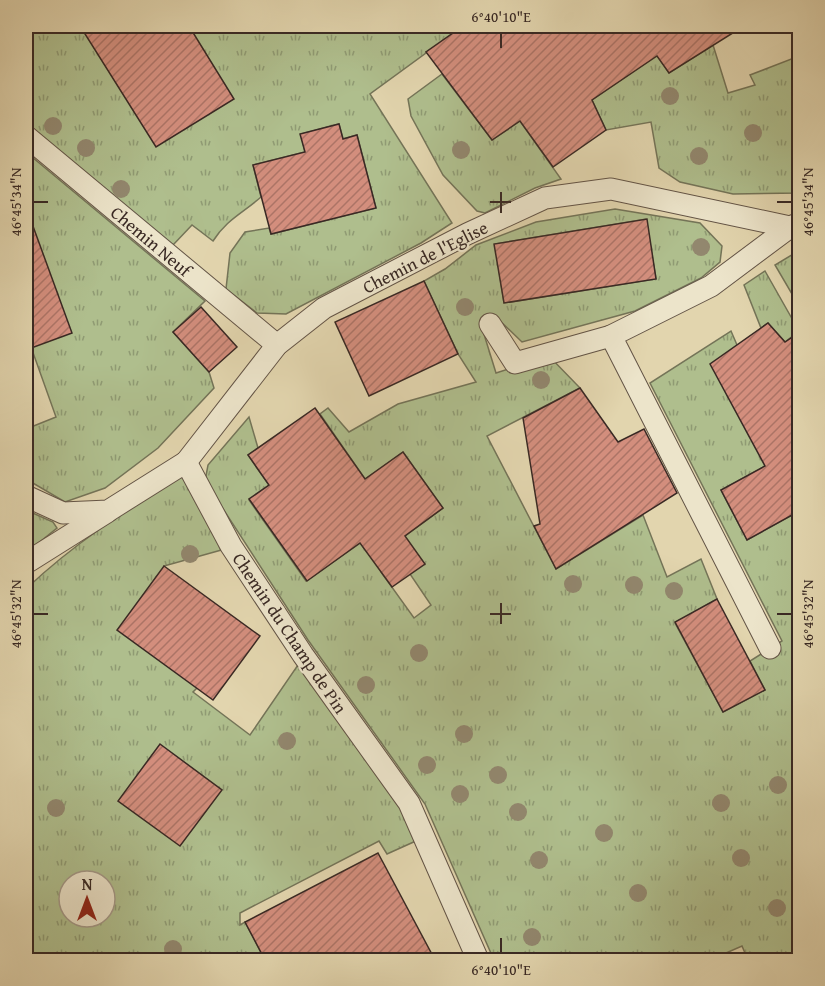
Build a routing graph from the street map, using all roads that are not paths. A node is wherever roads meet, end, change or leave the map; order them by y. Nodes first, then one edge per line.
1 (26, 136) edge
2 (795, 225) edge
3 (490, 324) dead end
4 (611, 336) junction
5 (278, 345) junction
6 (186, 462) junction
7 (26, 496) edge
8 (108, 511) junction
9 (26, 563) edge
10 (770, 648) dead end
11 (478, 960) edge

1 - 5 lane, Chemin Neuf
2 - 4 lane
2 - 5 lane, Chemin de l'Eglise
3 - 4 lane
4 - 10 lane
5 - 6 lane, Chemin de l'Eglise
6 - 8 lane
6 - 11 lane, Chemin du Champ de Pin
7 - 8 lane
8 - 9 lane

